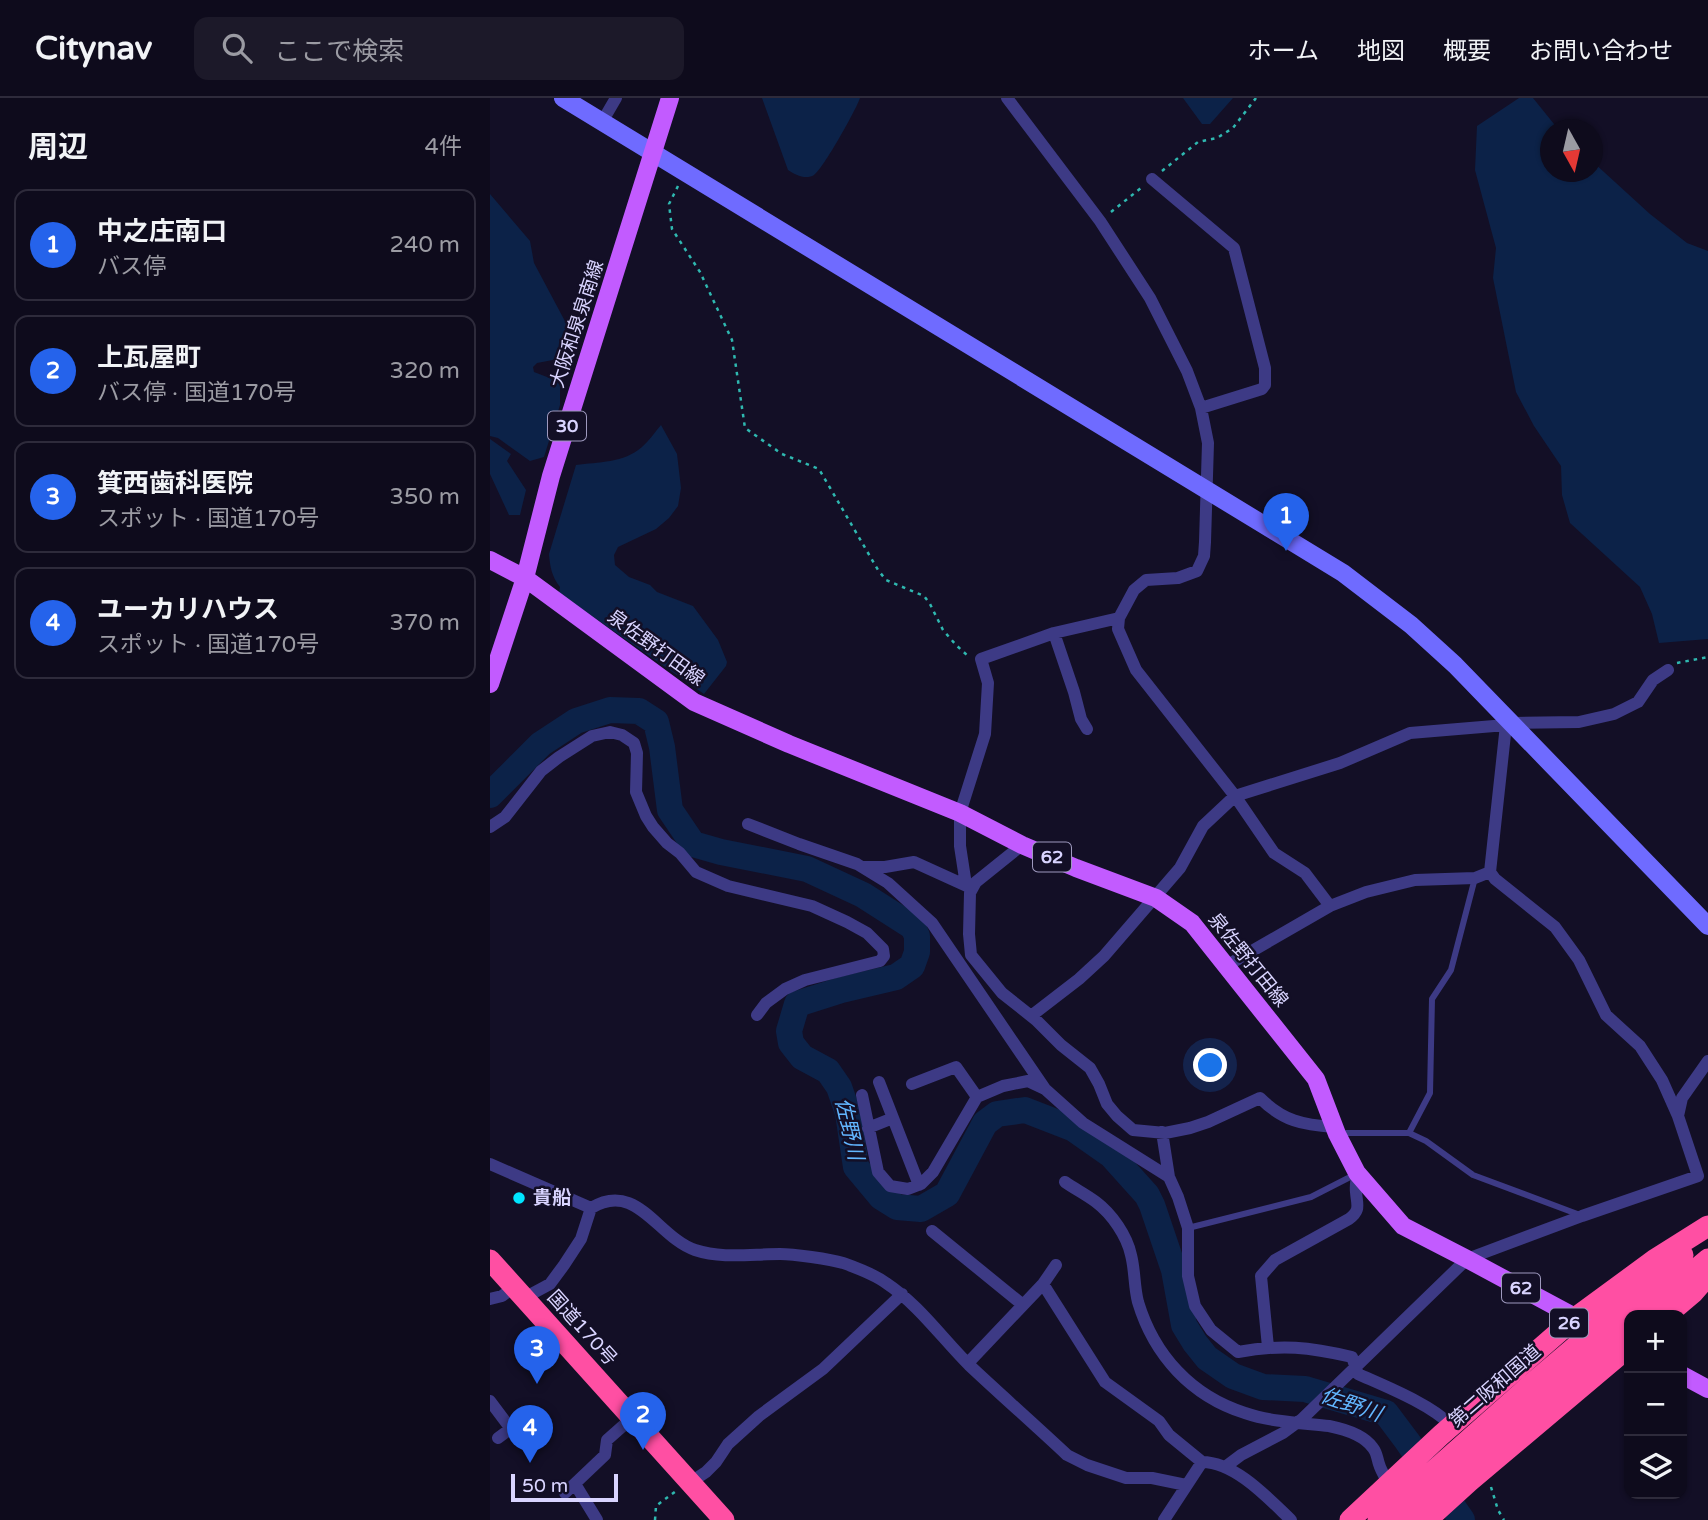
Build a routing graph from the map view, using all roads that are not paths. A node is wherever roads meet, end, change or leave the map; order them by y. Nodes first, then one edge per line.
1 (563, 98) edge
2 (615, 98) edge
3 (670, 98) edge
4 (1007, 98) edge
5 (602, 122) junction
6 (1152, 179) road end
7 (1201, 408) junction
8 (1208, 492) junction
9 (490, 560) edge
10 (525, 578) junction
11 (1119, 618) junction
12 (1054, 633) junction
13 (1668, 670) road end
14 (490, 684) edge
15 (1510, 723) junction
16 (1087, 729) dead end
17 (1235, 796) junction
18 (960, 813) junction
19 (748, 824) dead end
20 (490, 827) edge
21 (1023, 845) junction
22 (862, 867) junction
23 (1490, 872) junction
24 (1475, 878) junction
25 (969, 887) junction
26 (1156, 898) junction
27 (1330, 906) junction
28 (1708, 926) edge
29 (971, 955) junction
30 (958, 960) junction
31 (1226, 966) junction
32 (757, 1015) dead end
33 (1031, 1016) junction
34 (1708, 1061) edge
35 (879, 1082) dead end
36 (912, 1084) dead end
37 (1045, 1089) junction
38 (862, 1095) dead end
39 (977, 1097) junction
40 (1678, 1116) junction
41 (893, 1118) junction
42 (868, 1128) junction
43 (1336, 1130) junction
44 (1162, 1132) junction
45 (1409, 1133) junction
46 (490, 1164) edge
47 (1357, 1173) junction
48 (1703, 1174) edge
49 (1169, 1177) junction
50 (1065, 1182) dead end
51 (919, 1185) junction
52 (591, 1208) junction
53 (1582, 1216) junction
54 (1708, 1226) edge
55 (1188, 1228) junction
56 (932, 1231) dead end
57 (1708, 1233) edge
58 (490, 1259) edge
59 (1468, 1259) junction
60 (1708, 1259) edge
61 (1055, 1265) dead end
62 (1708, 1276) edge
63 (1043, 1284) junction
64 (519, 1293) junction
65 (902, 1294) junction
66 (490, 1299) edge
67 (1023, 1306) junction
68 (1647, 1310) edge
69 (1673, 1310) edge
70 (1575, 1318) junction
71 (1620, 1336) edge
72 (1268, 1347) junction
73 (968, 1363) junction
74 (1351, 1371) junction
75 (1687, 1378) edge
76 (1708, 1389) edge
77 (1535, 1393) junction
78 (490, 1401) edge
79 (525, 1418) dead end
80 (633, 1418) junction
81 (1300, 1420) junction
82 (510, 1429) junction
83 (1446, 1431) junction
84 (498, 1438) dead end
85 (1202, 1462) junction
86 (1225, 1467) junction
87 (1394, 1478) junction
88 (691, 1482) junction
89 (1186, 1486) junction
90 (1428, 1519) edge
91 (597, 1520) edge
92 (724, 1520) edge
93 (1164, 1520) edge
94 (1291, 1520) edge
95 (1350, 1520) edge
96 (1378, 1520) edge
97 (1403, 1520) edge

1 - 5 street
2 - 5 street
3 - 10 main road, 大阪和泉泉南線 / 30
4 - 7 street
5 - 8 street
6 - 7 street
7 - 8 street
8 - 11 street
8 - 15 street
9 - 10 main road, 泉佐野打田線 / 62
10 - 14 main road, 大阪和泉泉南線 / 30
10 - 18 main road, 泉佐野打田線 / 62
11 - 12 street
11 - 17 street
12 - 16 street
12 - 18 street
13 - 15 street
15 - 17 street
15 - 23 street
15 - 28 street
17 - 26 street
17 - 27 street
18 - 21 main road, 泉佐野打田線 / 62
18 - 25 street
19 - 22 street
20 - 32 street
21 - 25 street
21 - 26 main road, 泉佐野打田線 / 62
22 - 25 street
22 - 30 street
23 - 24 street
23 - 40 street
24 - 27 street
24 - 45 lane
25 - 29 street
26 - 31 main road, 泉佐野打田線 / 62
26 - 33 street
27 - 31 street
29 - 30 street
29 - 33 street
30 - 37 street
31 - 43 main road, 泉佐野打田線 / 62
33 - 44 street
34 - 40 street
35 - 41 street
36 - 39 street
37 - 39 street
37 - 49 street
38 - 42 street
39 - 51 street
40 - 48 street
41 - 42 street
41 - 51 street
42 - 51 street
43 - 44 street
43 - 45 lane
43 - 47 main road, 泉佐野打田線 / 62
44 - 49 street
45 - 53 lane
46 - 52 street
47 - 55 lane
47 - 59 main road, 泉佐野打田線 / 62
47 - 72 street
48 - 53 street
49 - 55 street
50 - 81 street
52 - 64 street
52 - 65 street
53 - 59 street
54 - 70 highway, 26
55 - 72 street
56 - 67 street
57 - 71 highway, 第二阪和国道 / 26
58 - 64 highway, 国道170号
59 - 70 main road, 泉佐野打田線 / 62
59 - 74 street
60 - 68 highway
61 - 63 street
62 - 69 highway
63 - 67 street
63 - 85 street
64 - 66 street
64 - 80 highway, 国道170号
65 - 73 street
65 - 88 street
67 - 73 street
70 - 71 main road, 泉佐野打田線 / 62
70 - 83 highway, 26
71 - 77 highway, 第二阪和国道 / 26
71 - 90 highway, 26
72 - 74 street
73 - 89 street
74 - 81 street
74 - 83 street
75 - 76 main road
77 - 96 highway, 第二阪和国道 / 26
77 - 97 highway, 第二阪和国道 / 26
78 - 82 street
79 - 82 street
80 - 88 highway, 国道170号
80 - 91 street
81 - 86 street
81 - 87 street
82 - 84 street
83 - 87 highway, 26
85 - 86 street
85 - 89 street
86 - 94 street
87 - 95 highway, 26
88 - 92 highway, 国道170号
89 - 93 street

